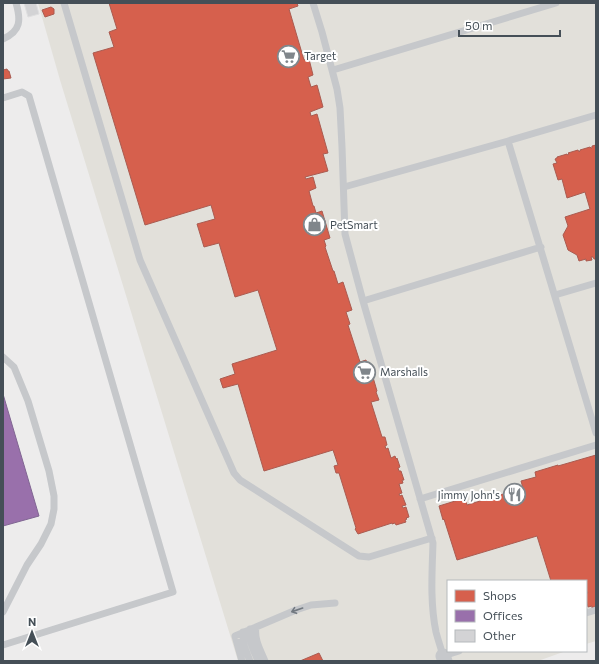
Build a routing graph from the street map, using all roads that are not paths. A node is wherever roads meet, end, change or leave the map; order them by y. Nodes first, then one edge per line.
1 (16, 3) edge
2 (64, 3) edge
3 (313, 3) edge
4 (556, 3) edge
5 (3, 39) edge
6 (333, 70) junction
7 (3, 98) edge
8 (596, 114) edge
9 (508, 141) junction
10 (344, 187) junction
11 (540, 247) junction
12 (596, 283) edge
13 (555, 295) junction
14 (363, 301) junction
15 (3, 357) edge
16 (596, 433) edge
17 (596, 445) edge
18 (420, 499) junction
19 (432, 538) junction
20 (335, 603) dead end
21 (3, 612) edge
22 (250, 629) junction
23 (3, 645) edge
24 (457, 652) edge
25 (444, 658) edge
26 (242, 661) edge
27 (250, 661) edge
28 (258, 661) edge
29 (265, 661) edge

1 - 5 lane
2 - 19 lane
3 - 6 lane
4 - 6 lane
6 - 10 lane
7 - 23 lane
8 - 9 lane
9 - 10 lane
9 - 11 lane
10 - 14 lane
11 - 13 lane
11 - 14 lane
12 - 13 lane
13 - 16 lane
14 - 18 lane
15 - 21 lane
17 - 18 lane
18 - 19 lane
19 - 25 lane
20 -> 22 lane
22 - 26 lane
22 - 27 lane
22 - 28 lane
22 - 29 lane
24 - 25 lane

